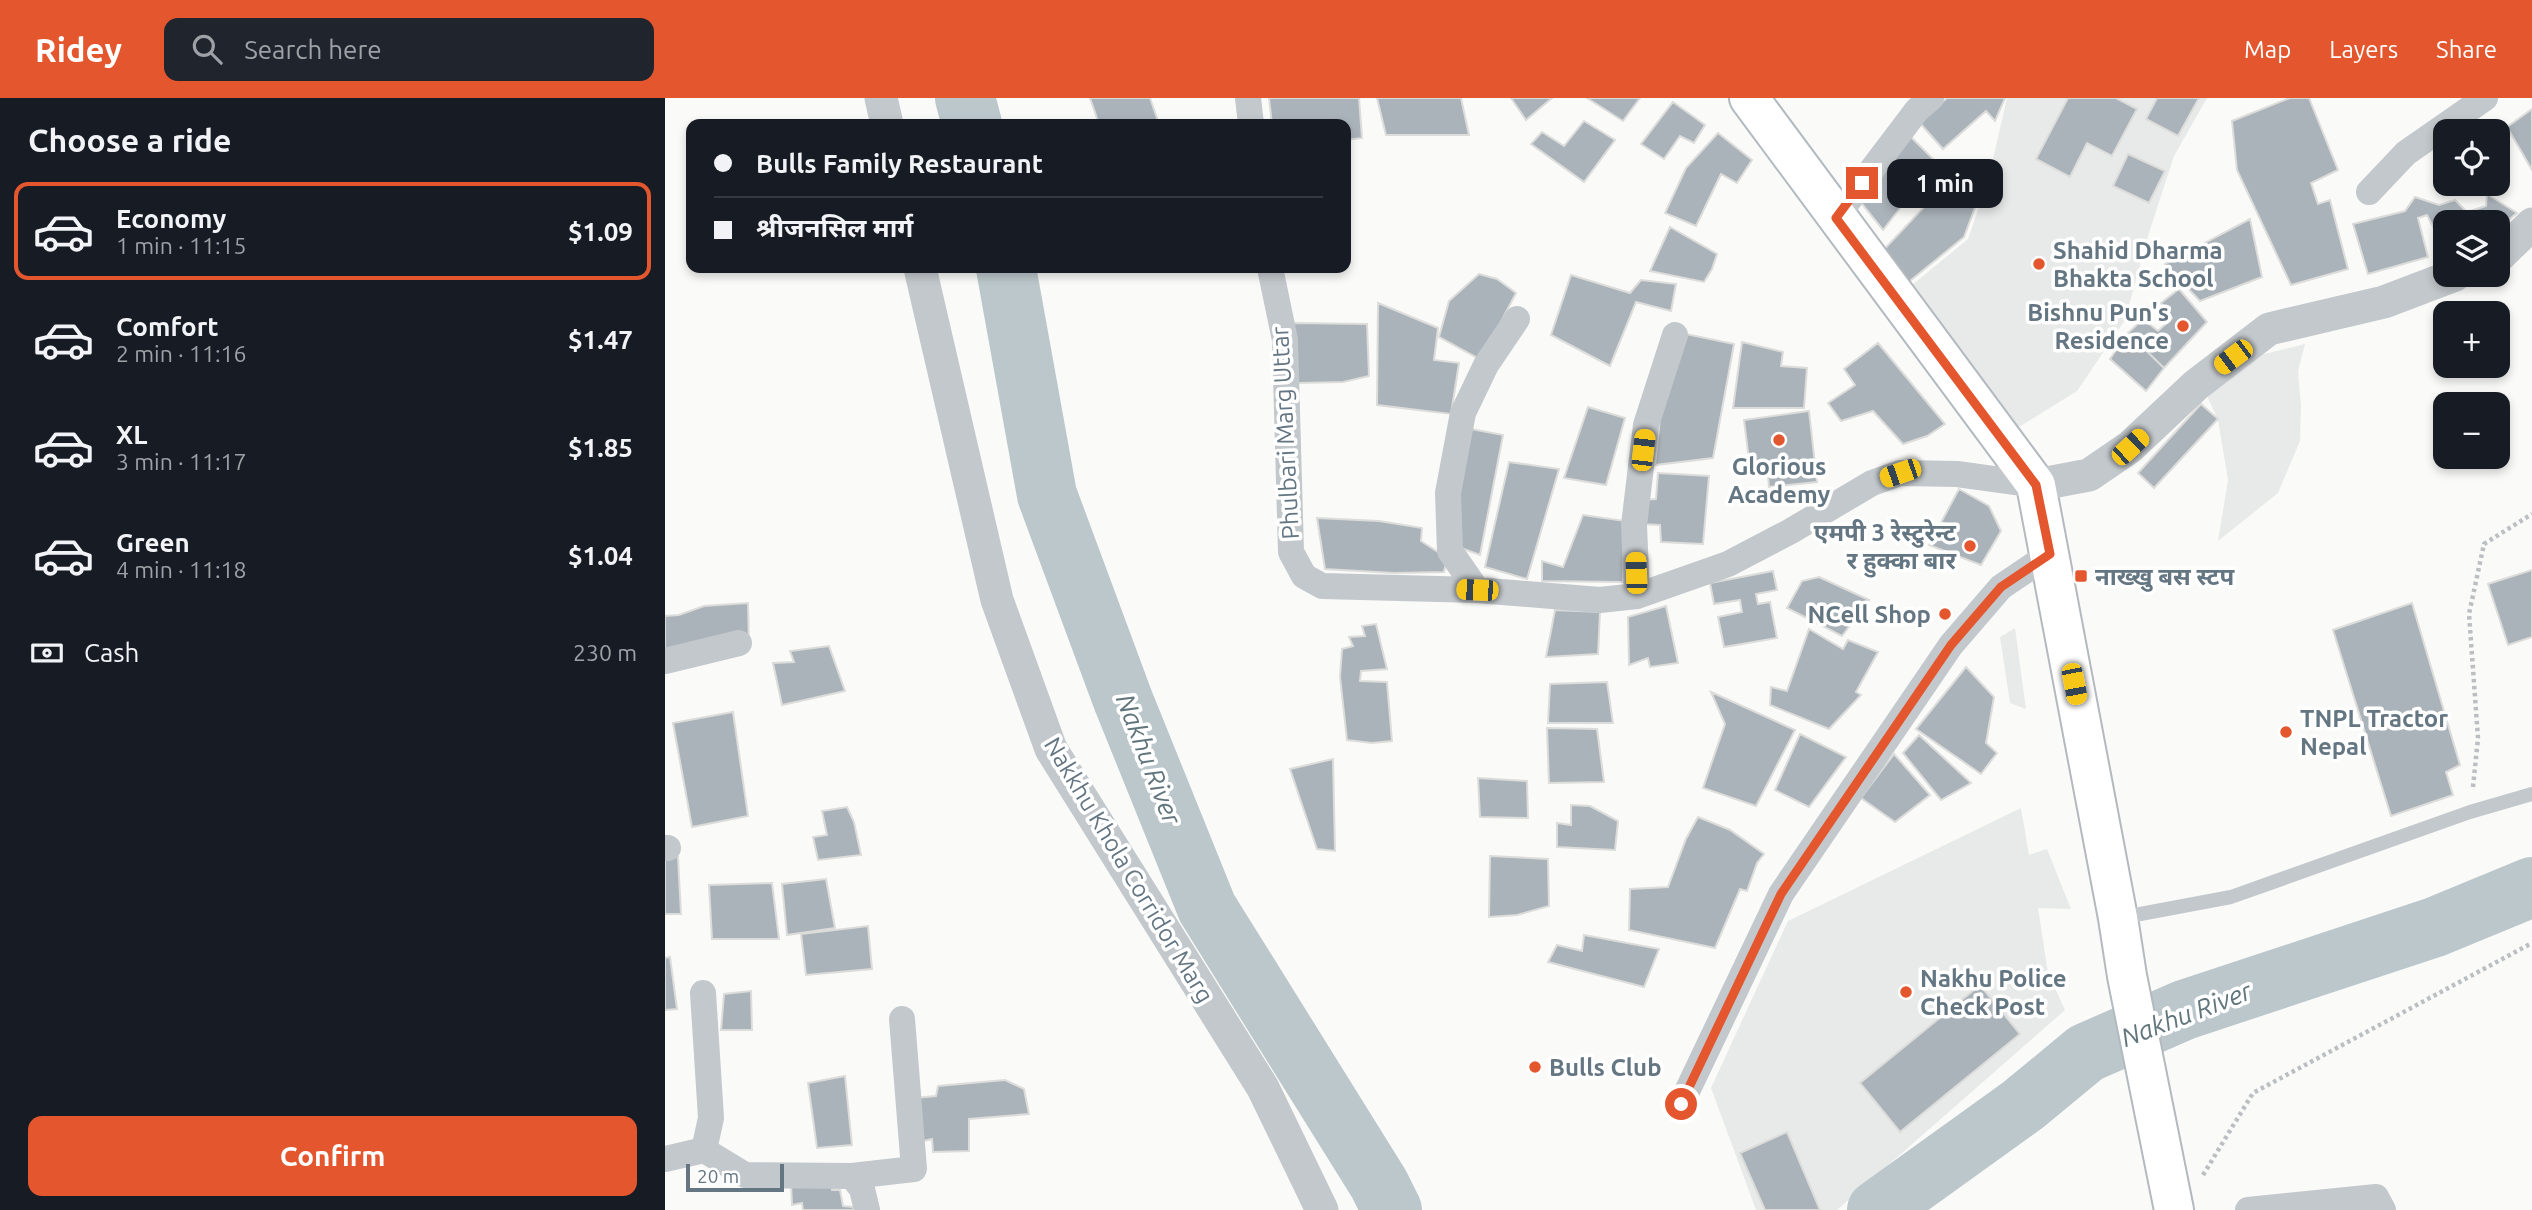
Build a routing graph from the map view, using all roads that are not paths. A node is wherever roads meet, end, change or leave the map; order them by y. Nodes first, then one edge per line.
1 (881, 98) edge
2 (1248, 98) edge
3 (1749, 98) edge
4 (1931, 98) edge
5 (2484, 98) edge
6 (886, 119) edge
7 (1250, 119) edge
8 (2369, 192) dead end
9 (1836, 218) junction
10 (2532, 224) edge
11 (2510, 245) edge
12 (921, 273) edge
13 (1271, 273) edge
14 (2433, 283) edge
15 (1517, 319) dead end
16 (1675, 335) dead end
17 (2036, 485) junction
18 (2050, 554) junction
19 (1477, 590) junction
20 (1637, 596) junction
21 (739, 643) dead end
22 (665, 661) edge
23 (2532, 794) edge
24 (2118, 918) junction
25 (703, 993) dead end
26 (902, 1019) dead end
27 (1681, 1104) dead end
28 (704, 1150) junction
29 (665, 1159) edge
30 (852, 1176) junction
31 (867, 1210) edge
32 (1322, 1210) edge
33 (2174, 1210) edge
34 (2248, 1210) edge
35 (2383, 1210) edge

1 - 6 street
2 - 7 street
3 - 9 main road
4 - 9 street
5 - 8 street
9 - 17 main road
10 - 11 street
12 - 32 street, Nakkhu Khola Corridor Marg
13 - 19 street, Phulbari Marg Uttar
14 - 17 street
15 - 19 street
16 - 20 street
17 - 18 main road
17 - 20 street
18 - 24 main road
18 - 27 street
19 - 20 street
21 - 22 street
23 - 24 lane
24 - 33 main road
25 - 28 street
26 - 30 street
28 - 29 street
28 - 30 street
30 - 31 street
34 - 35 street

